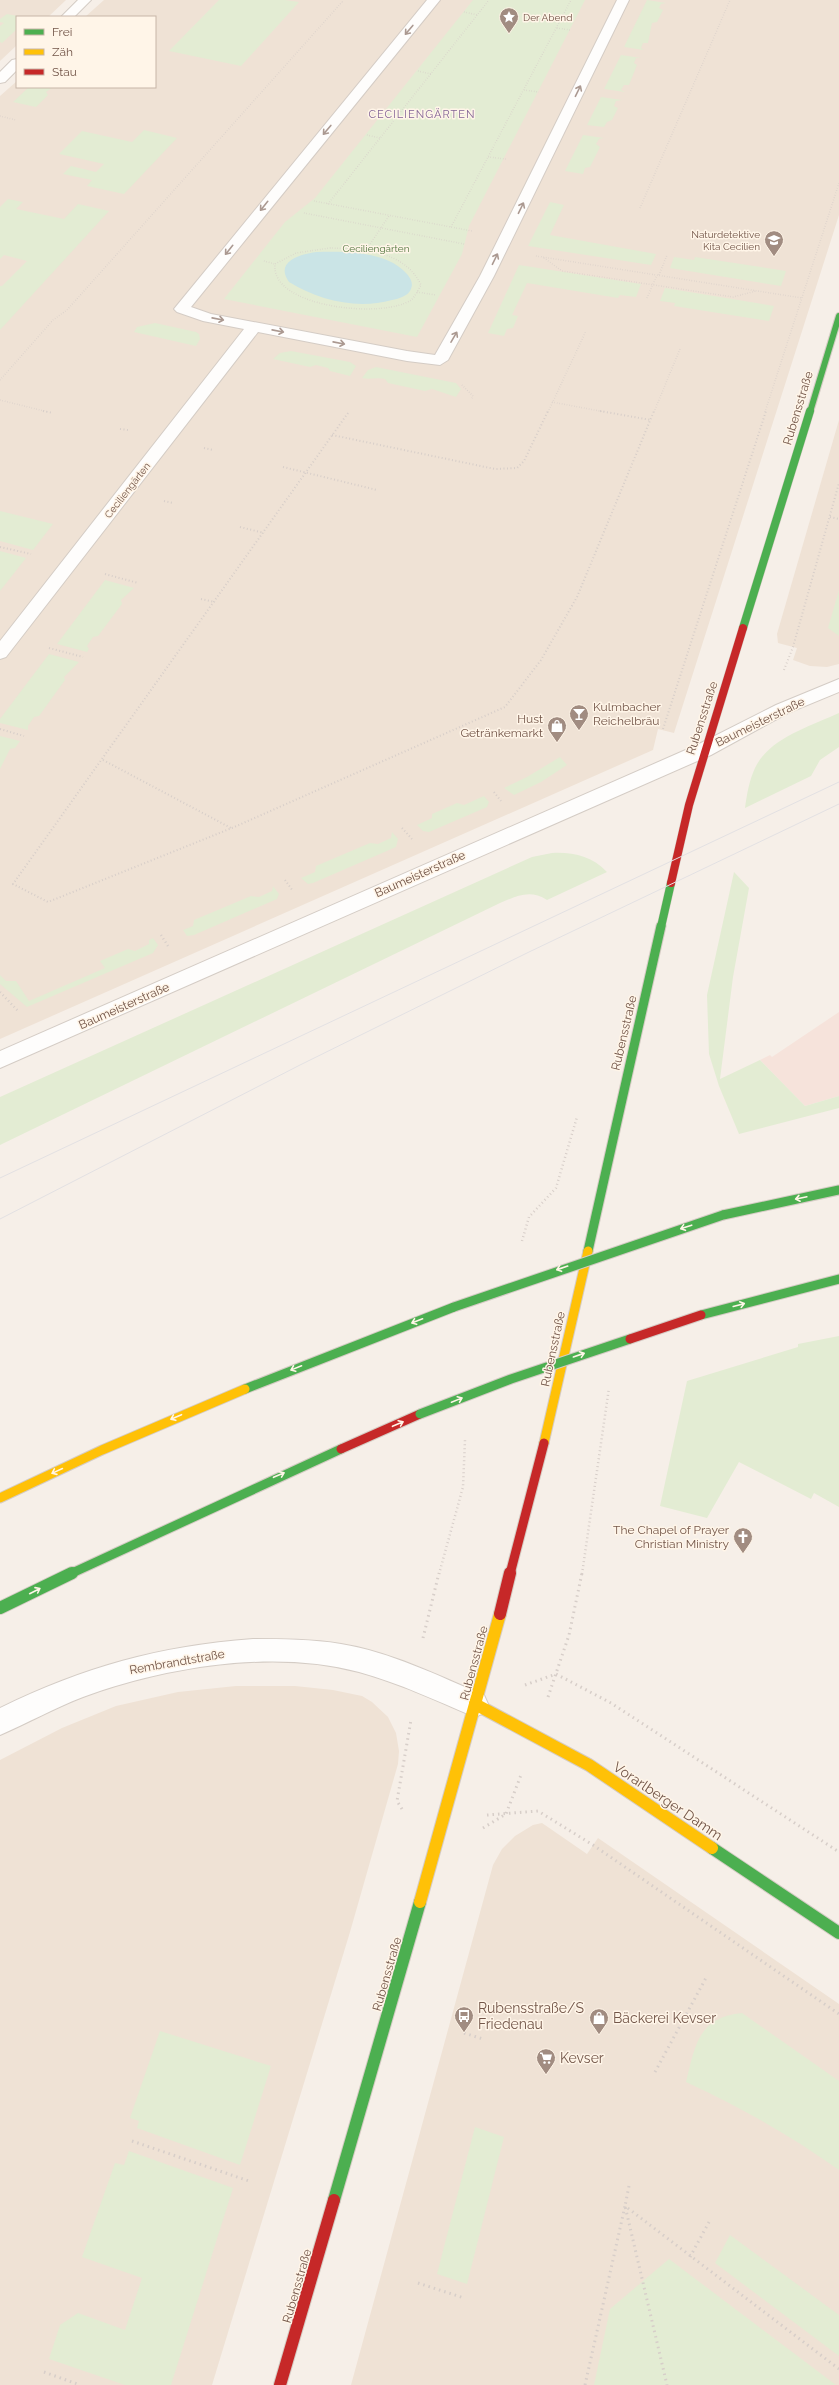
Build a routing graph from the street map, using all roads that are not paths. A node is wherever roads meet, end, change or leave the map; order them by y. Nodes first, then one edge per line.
1 (85, 0) edge
2 (434, 0) edge
3 (623, 0) edge
4 (68, 16) edge
5 (16, 64) edge
6 (0, 79) edge
7 (839, 316) edge
8 (254, 327) junction
9 (0, 653) edge
10 (839, 684) edge
11 (704, 750) junction
12 (0, 1060) edge
13 (839, 1190) edge
14 (839, 1279) edge
15 (0, 1498) edge
16 (0, 1608) edge
17 (475, 1704) junction
18 (0, 1722) edge
19 (839, 1933) edge
20 (280, 2385) edge

1 - 4 street
2 -> 8 street
8 -> 3 street
5 - 6 street
7 - 11 main road, Rubensstraße
8 - 9 street, Ceciliengärten
10 - 11 street, Baumeisterstraße
11 - 12 street, Baumeisterstraße
11 - 17 main road, Rubensstraße
13 -> 15 main road, bridge
16 -> 14 main road, bridge
17 - 18 street, Rembrandtstraße
17 - 19 main road, Vorarlberger Damm
17 - 20 main road, Rubensstraße

